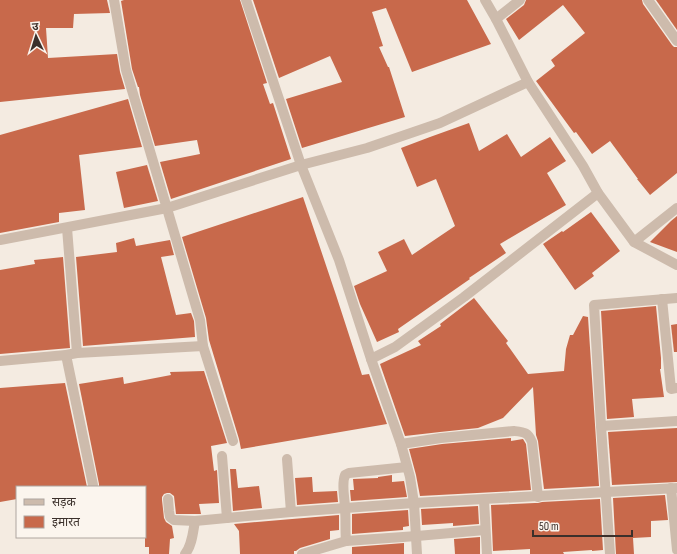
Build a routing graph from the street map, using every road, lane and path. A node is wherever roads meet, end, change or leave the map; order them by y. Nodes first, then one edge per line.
1 (114, 0) edge
2 (246, 0) edge
3 (485, 0) edge
4 (520, 0) edge
5 (648, 0) edge
6 (496, 19) junction
7 (677, 41) edge
8 (528, 82) junction
9 (301, 165) junction
10 (598, 193) junction
11 (167, 208) junction
12 (677, 208) edge
13 (67, 228) junction
14 (0, 240) edge
15 (634, 242) junction
16 (677, 265) edge
17 (677, 298) edge
18 (662, 299) junction
19 (203, 346) junction
20 (77, 353) junction
21 (66, 355) junction
22 (371, 359) junction
23 (0, 361) edge
24 (673, 363) edge
25 (677, 388) edge
26 (677, 421) edge
27 (601, 426) junction
28 (234, 441) dead end
29 (401, 444) junction
30 (222, 456) dead end
31 (286, 459) dead end
32 (407, 467) junction
33 (93, 485) dead end
34 (674, 488) edge
35 (606, 492) junction
36 (538, 497) junction
37 (168, 499) dead end
38 (484, 500) junction
39 (414, 503) junction
40 (345, 509) junction
41 (291, 512) junction
42 (227, 518) junction
43 (195, 521) junction
44 (485, 530) junction
45 (417, 536) junction
46 (346, 541) junction
47 (677, 550) edge
48 (186, 552) edge
49 (302, 554) edge
50 (417, 554) edge
51 (487, 554) edge
52 (610, 554) edge

1 - 11 street
2 - 9 street
3 - 6 street
4 - 6 street
5 - 7 street
6 - 8 street
8 - 9 street
8 - 10 street
9 - 11 street
9 - 22 street
10 - 15 street
10 - 22 street
11 - 13 street
11 - 19 street
12 - 15 street
13 - 14 street
13 - 20 street
15 - 16 street
17 - 18 street
18 - 24 street
18 - 27 street
19 - 20 street
19 - 28 street
20 - 21 street
21 - 23 street
21 - 33 street
22 - 29 street
24 - 25 street
26 - 27 street
27 - 35 street
29 - 32 street
29 - 36 street
30 - 42 street
31 - 41 street
32 - 39 street
32 - 40 street
34 - 35 street
34 - 47 street
35 - 36 street
35 - 52 street
36 - 38 street
37 - 43 street
38 - 39 street
38 - 44 street
39 - 40 street
39 - 45 street
40 - 41 street
40 - 46 street
41 - 42 street
42 - 43 street
43 - 48 street
44 - 45 street
44 - 51 street
45 - 46 street
45 - 50 street
46 - 49 street

